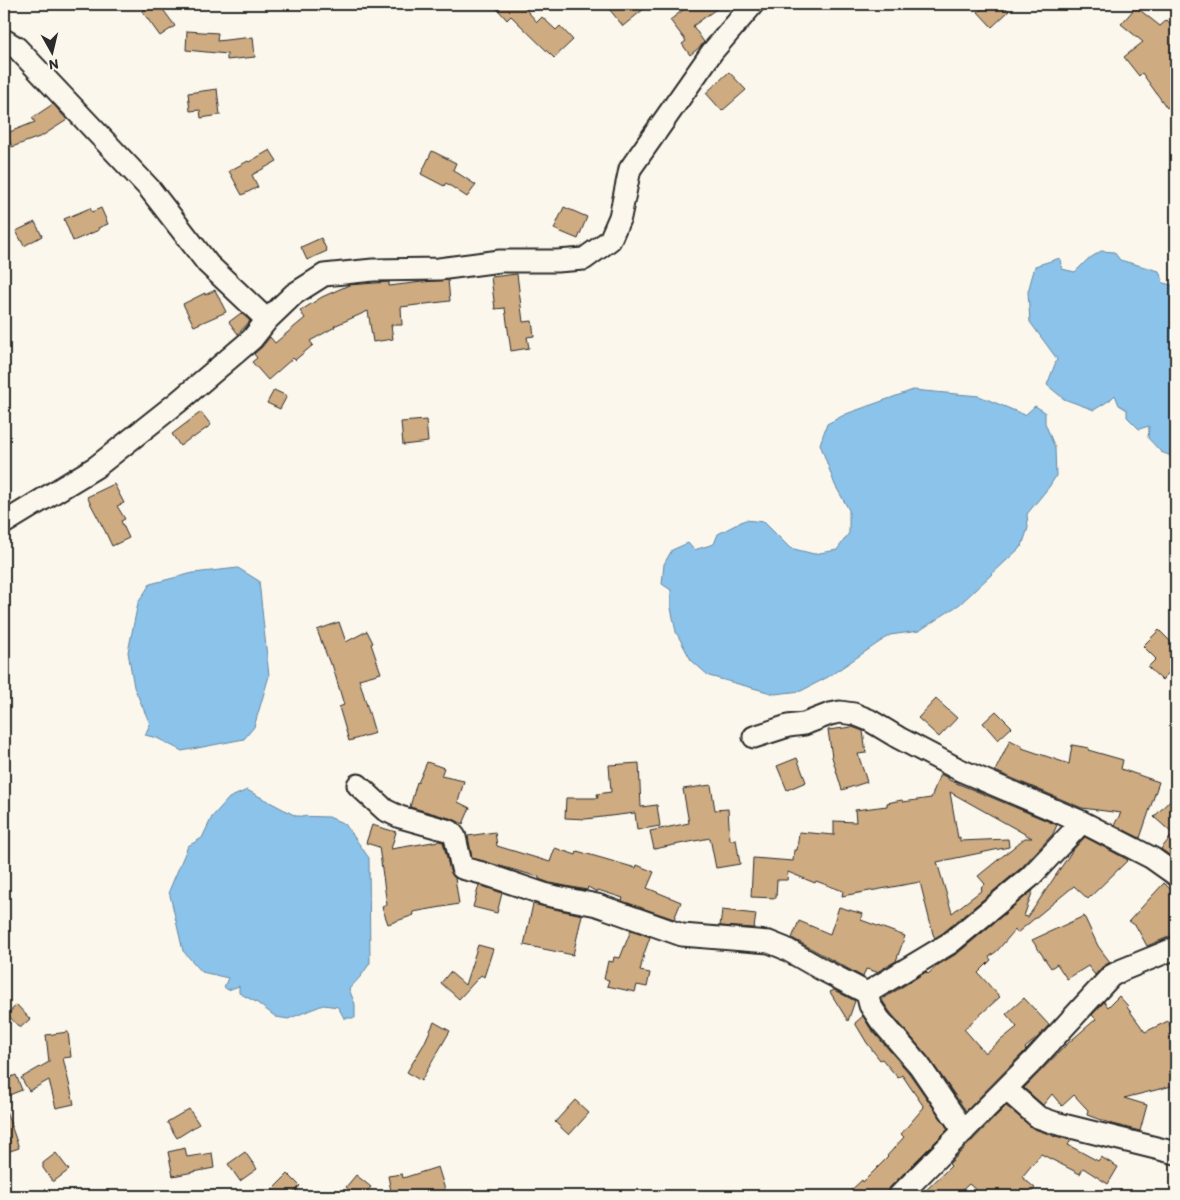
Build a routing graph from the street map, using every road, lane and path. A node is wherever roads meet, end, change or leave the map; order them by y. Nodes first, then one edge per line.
1 (753, 4) edge
2 (4, 40) edge
3 (267, 320) junction
4 (4, 523) edge
5 (754, 738) dead end
6 (358, 785) dead end
7 (1082, 822) junction
8 (1176, 875) edge
9 (1176, 948) edge
10 (867, 993) junction
11 (1006, 1089) junction
12 (964, 1131) junction
13 (1176, 1153) edge
14 (899, 1196) edge

1 - 3 street
2 - 3 street
3 - 4 street
5 - 7 street
6 - 10 street
7 - 8 street
7 - 10 street
9 - 11 street
10 - 12 street
11 - 12 street
11 - 13 street
12 - 14 street

